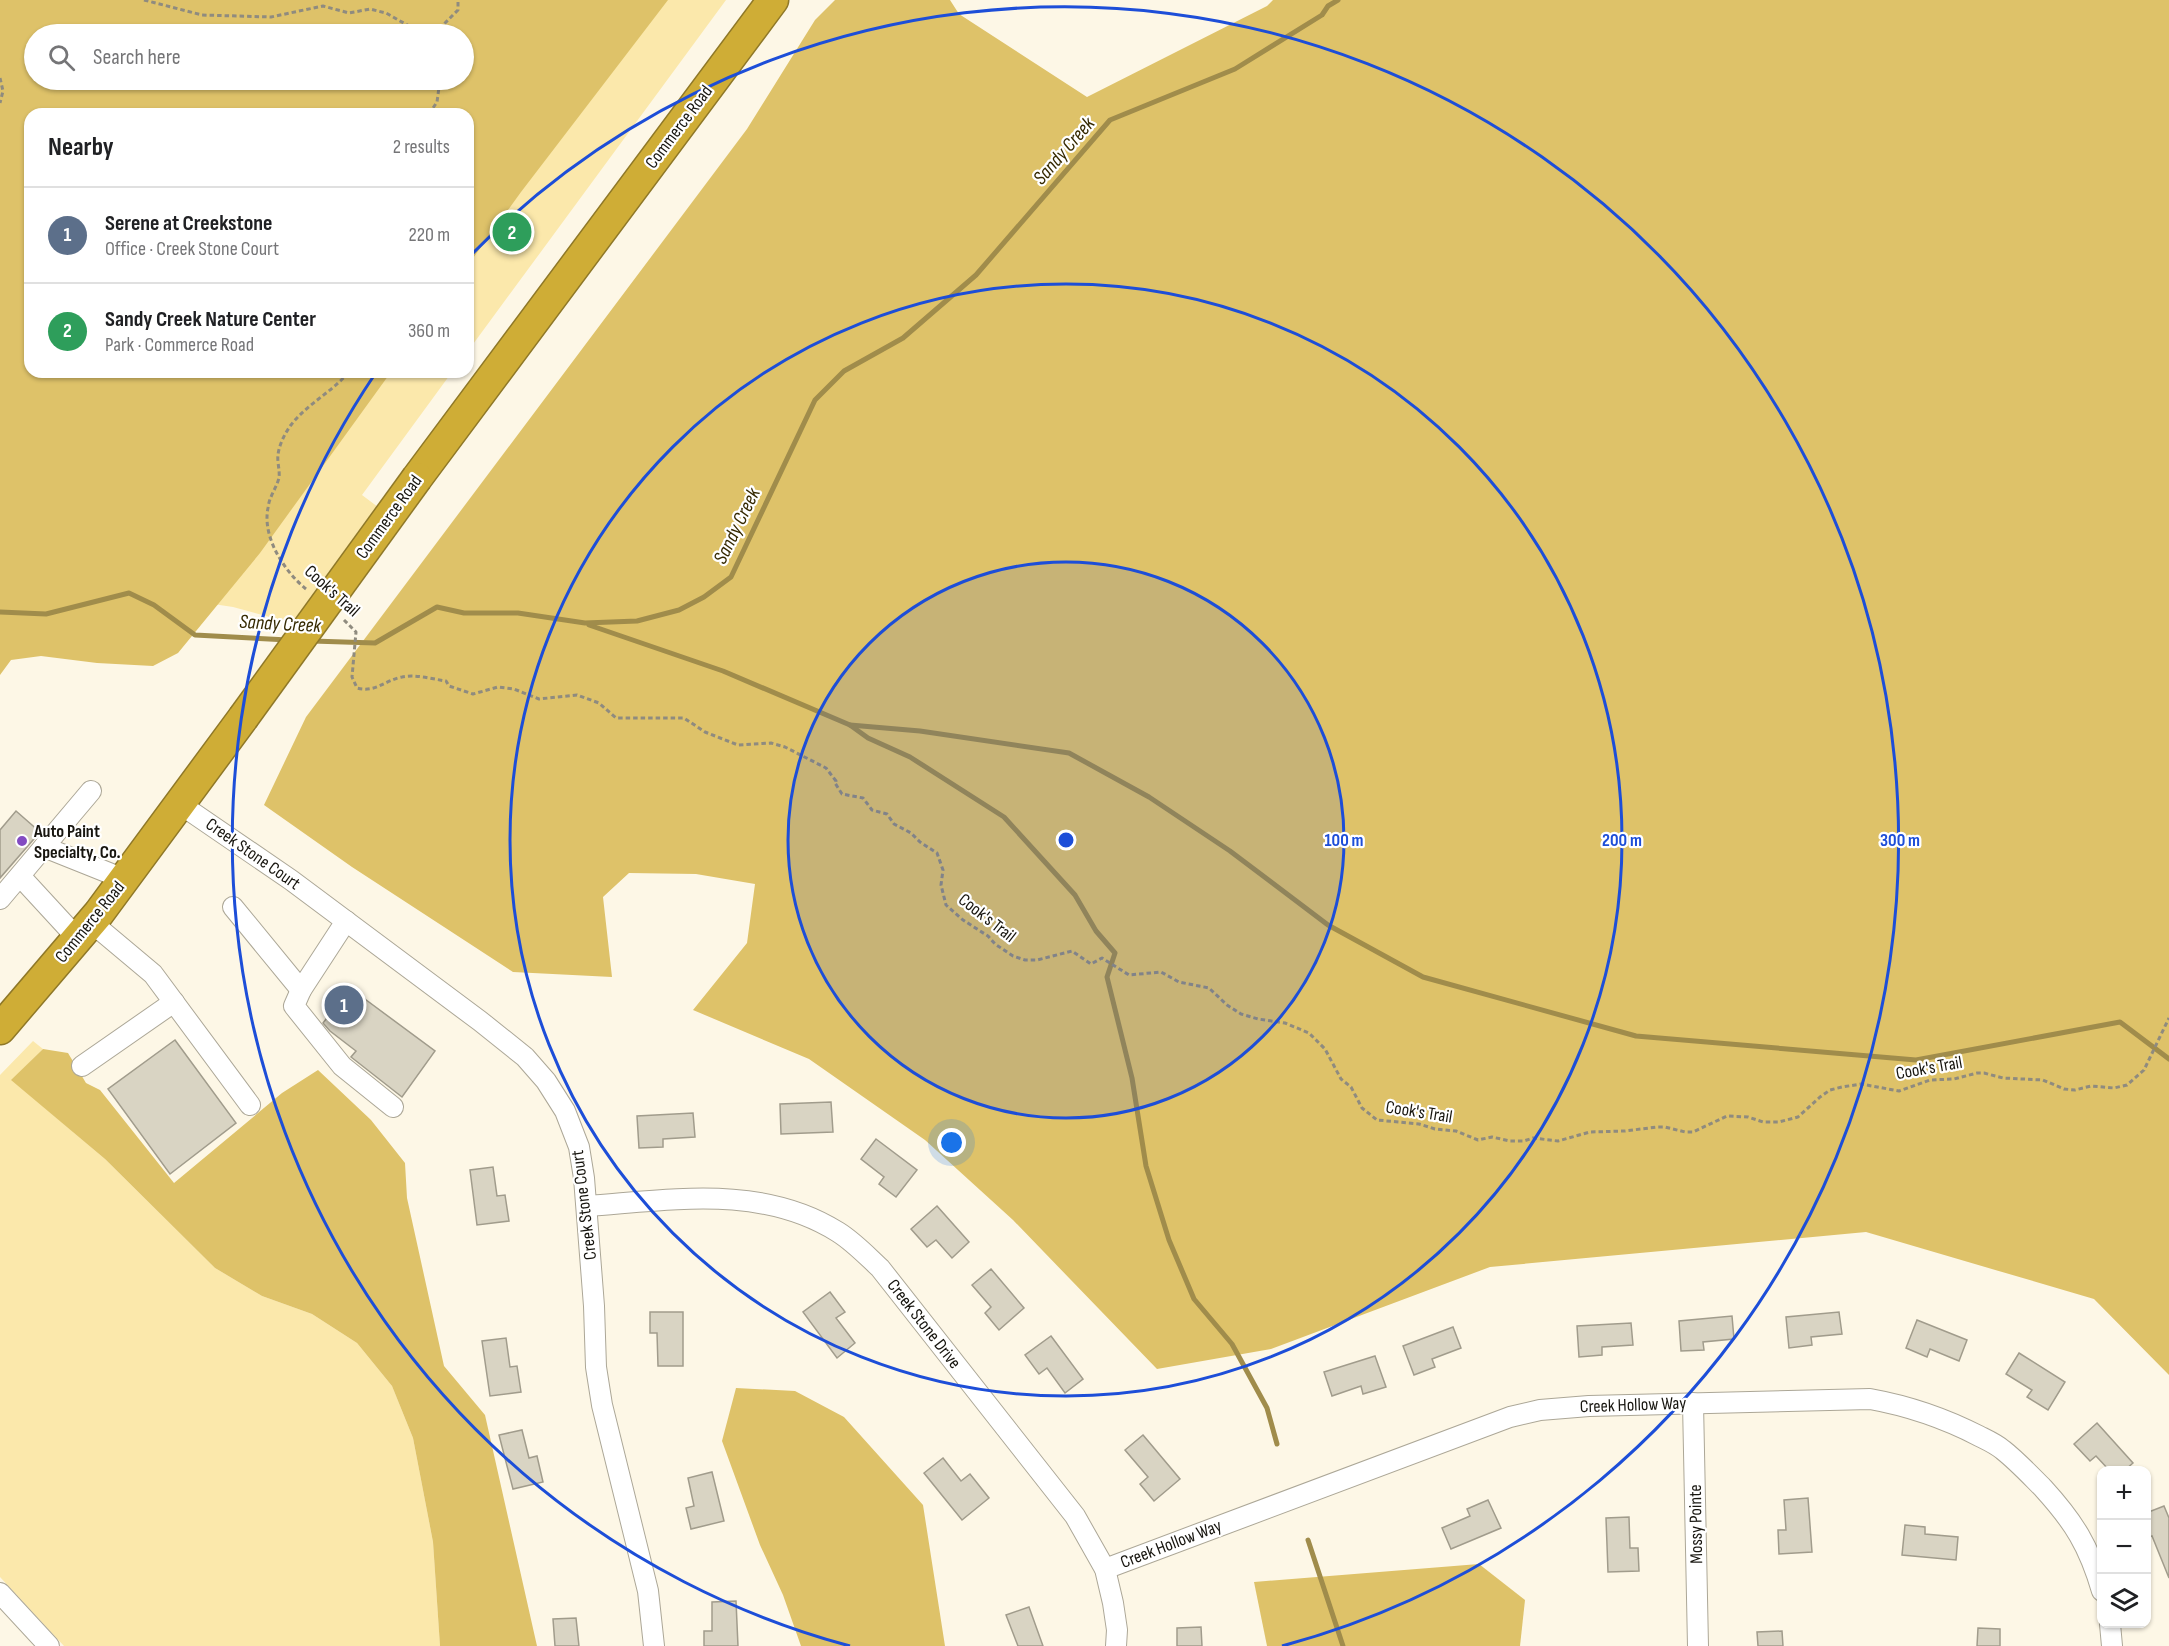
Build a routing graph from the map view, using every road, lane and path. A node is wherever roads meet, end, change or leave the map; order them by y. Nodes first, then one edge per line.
1 (144, 0) edge
2 (458, 0) edge
3 (773, 0) edge
4 (406, 24) edge
5 (444, 24) edge
6 (0, 78) edge
7 (439, 90) edge
8 (0, 103) edge
9 (433, 108) edge
10 (343, 378) edge
11 (309, 591) dead end
12 (342, 618) dead end
13 (91, 791) dead end
14 (180, 804) junction
15 (44, 847) junction
16 (20, 876) junction
17 (124, 879) junction
18 (0, 899) edge
19 (233, 907) dead end
20 (346, 921) junction
21 (84, 930) junction
22 (301, 990) junction
23 (174, 1002) junction
24 (2169, 1018) edge
25 (0, 1029) edge
26 (81, 1066) dead end
27 (250, 1105) dead end
28 (393, 1107) dead end
29 (586, 1206) junction
30 (1693, 1403) junction
31 (1105, 1569) junction
32 (2097, 1574) edge
33 (0, 1593) edge
34 (2110, 1628) edge
35 (49, 1646) edge
36 (654, 1646) edge
37 (1116, 1646) edge
38 (1698, 1646) edge
39 (2112, 1646) edge

1 - 4 path
2 - 5 path
3 - 14 highway, Commerce Road, bridge
6 - 8 path
7 - 9 path
10 - 11 path, Cook's Trail
12 - 24 path, Cook's Trail
13 - 15 street
14 - 17 highway, Commerce Road
14 - 20 street, Creek Stone Court
15 - 16 street
15 - 17 street
16 - 18 street
16 - 21 street
17 - 21 highway, Commerce Road
19 - 22 street
20 - 22 street
20 - 29 street, Creek Stone Court
21 - 23 street
21 - 25 highway, Commerce Road
22 - 28 street
23 - 26 street
23 - 27 street
29 - 31 street, Creek Stone Drive
29 - 36 street, Creek Stone Court
30 - 31 street, Creek Hollow Way
30 - 32 street, Creek Hollow Way
30 - 38 street, Mossy Pointe
31 - 37 street, Creek Stone Drive
33 - 35 street
34 - 39 street

